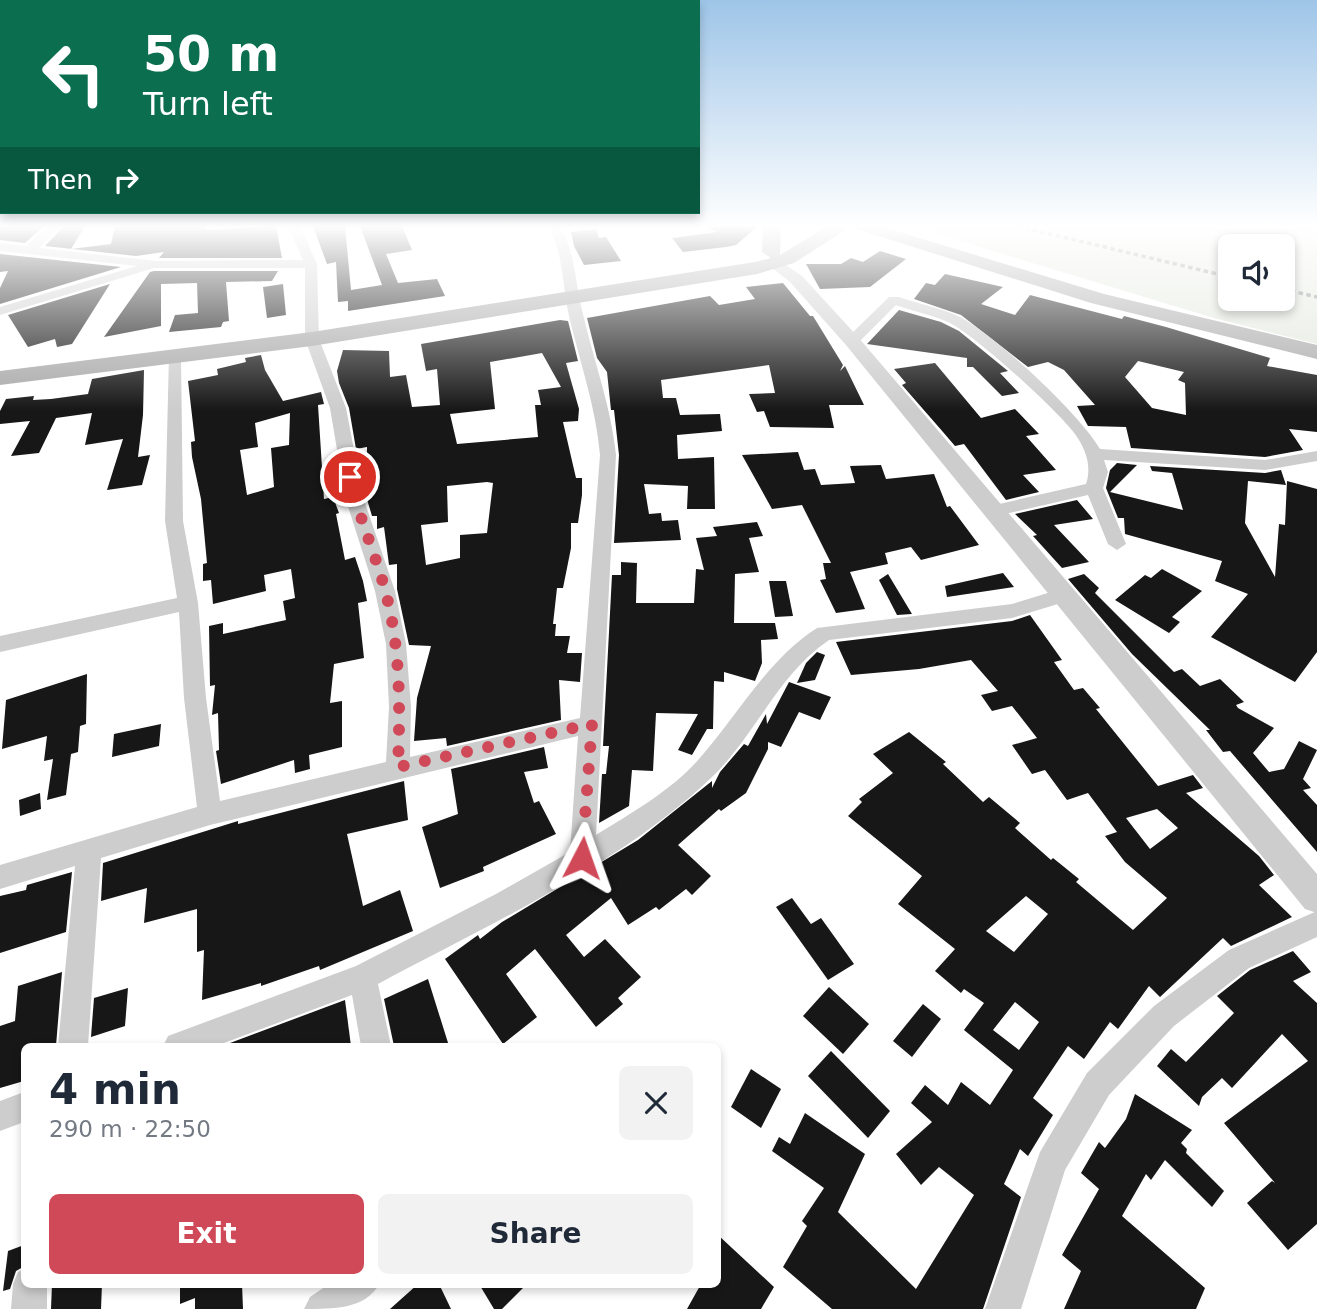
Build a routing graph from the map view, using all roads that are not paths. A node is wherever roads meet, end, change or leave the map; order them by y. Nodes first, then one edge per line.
1 (82, 287) edge
2 (311, 287) edge
3 (571, 287) edge
4 (610, 287) edge
5 (804, 287) edge
6 (1076, 287) edge
7 (1076, 287) edge
8 (571, 294) junction
9 (0, 311) edge
10 (312, 334) junction
11 (852, 341) junction
12 (1317, 345) edge
13 (1317, 352) edge
14 (174, 357) junction
15 (0, 367) edge
16 (0, 378) edge
17 (1094, 454) junction
18 (1317, 456) edge
19 (1094, 488) junction
20 (992, 511) junction
21 (1117, 544) dead end
22 (1064, 595) junction
23 (188, 603) junction
24 (0, 644) edge
25 (592, 724) junction
26 (398, 767) junction
27 (209, 814) junction
28 (89, 850) junction
29 (582, 858) junction
30 (0, 877) edge
31 (1317, 898) edge
32 (1317, 924) edge
33 (363, 977) junction
34 (74, 1043) edge
35 (186, 1043) edge
36 (375, 1043) edge
37 (21, 1108) edge
38 (0, 1116) edge
39 (30, 1288) edge
40 (356, 1288) edge
41 (29, 1309) edge
42 (322, 1309) edge
43 (1003, 1309) edge

1 - 9 street
2 - 10 street
3 - 8 street
4 - 8 main road
5 - 11 street
6 - 12 main road
7 - 13 main road
8 - 10 main road
8 - 25 street
10 - 14 main road
10 - 15 main road
10 - 26 street
11 - 17 street
11 - 20 street
14 - 16 main road
14 - 23 street
17 - 18 street
17 - 19 street
19 - 20 street
19 - 21 street
20 - 22 street
22 - 29 street
22 - 31 street
23 - 24 street
23 - 27 street
25 - 26 street
25 - 29 street
26 - 27 street
27 - 28 street
28 - 30 street
28 - 34 street
29 - 33 street
32 - 43 street
33 - 35 street
33 - 36 street
37 - 38 street
39 - 41 street
40 - 42 street

